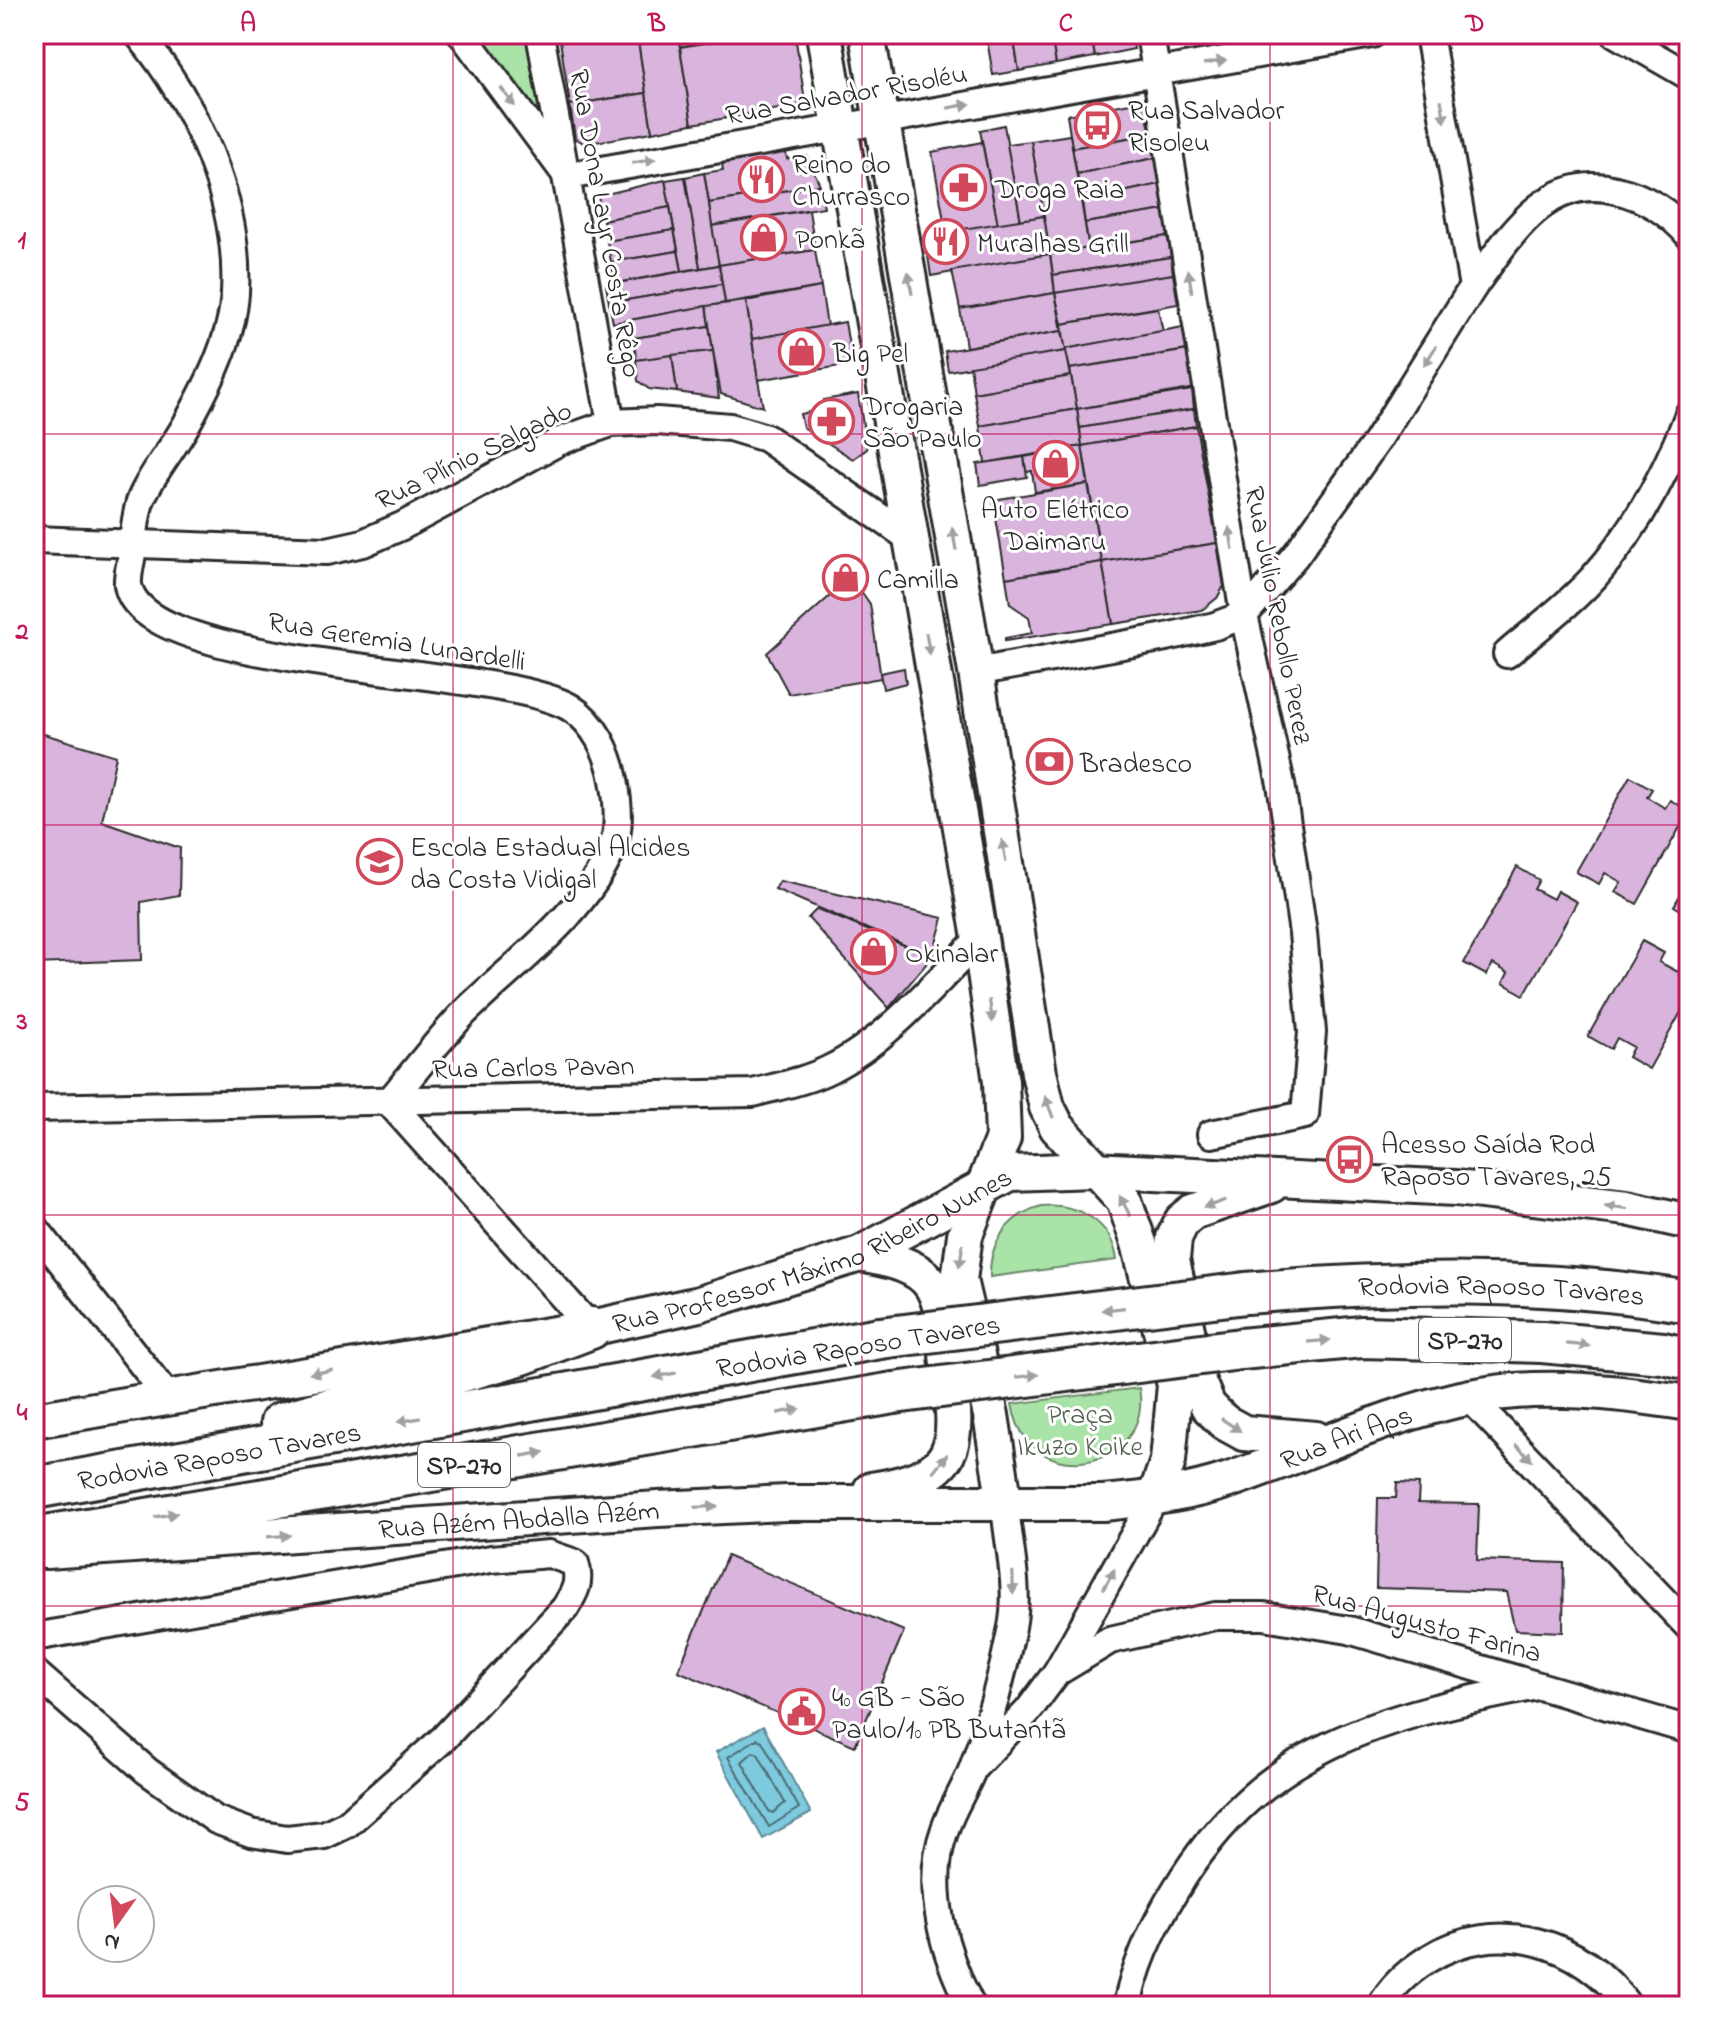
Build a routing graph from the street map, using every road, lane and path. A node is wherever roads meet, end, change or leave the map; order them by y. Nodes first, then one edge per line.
1 (138, 34) edge
2 (462, 34) edge
3 (540, 34) edge
4 (824, 34) edge
5 (867, 34) edge
6 (1150, 34) edge
7 (1372, 34) edge
8 (1429, 34) edge
9 (1616, 34) edge
10 (1156, 72) junction
11 (1689, 76) edge
12 (882, 119) junction
13 (840, 126) junction
14 (567, 176) junction
15 (1689, 235) edge
16 (1473, 287) junction
17 (1689, 414) edge
18 (611, 423) junction
19 (908, 537) junction
20 (34, 540) edge
21 (133, 545) junction
22 (1244, 615) junction
23 (1507, 654) dead end
24 (976, 672) junction
25 (980, 938) junction
26 (389, 1102) junction
27 (34, 1108) edge
28 (1211, 1134) dead end
29 (1093, 1170) junction
30 (1289, 1179) junction
31 (986, 1183) junction
32 (1689, 1222) edge
33 (34, 1227) edge
34 (860, 1254) junction
35 (1689, 1302) edge
36 (591, 1328) junction
37 (1689, 1359) edge
38 (168, 1397) junction
39 (1469, 1397) junction
40 (1689, 1403) edge
41 (34, 1420) edge
42 (1328, 1440) junction
43 (164, 1463) junction
44 (34, 1488) edge
45 (1155, 1498) junction
46 (787, 1503) junction
47 (1005, 1505) junction
48 (34, 1538) edge
49 (34, 1551) edge
50 (1689, 1627) edge
51 (34, 1637) edge
52 (34, 1672) edge
53 (1057, 1672) junction
54 (1540, 1685) junction
55 (1689, 1730) edge
56 (972, 1769) junction
57 (971, 2006) edge
58 (1127, 2006) edge
59 (1381, 2006) edge
60 (1628, 2006) edge

1 - 21 street, Rua Geremia Lunardelli
2 -> 14 street
3 - 14 street, Rua Dona Layr Costa Rêgo
4 - 13 main road
5 - 12 main road
6 - 10 street, Rua Júlio Rebollo Perez
10 -> 7 street, Rua Salvador Risoléu
8 -> 16 street
9 - 11 street
12 -> 10 street, Rua Salvador Risoléu
22 -> 10 street, Rua Júlio Rebollo Perez
12 - 13 street, Rua Salvador Risoléu
24 -> 12 main road
14 -> 13 street, Rua Salvador Risoléu
13 - 19 main road
14 - 18 street, Rua Dona Layr Costa Rêgo
15 - 16 street
16 -> 22 street
17 - 23 street
18 - 19 street, Rua Plínio Salgado
18 - 21 street, Rua Plínio Salgado
19 -> 25 main road
20 - 21 street, Rua Plínio Salgado
21 - 26 street, Rua Geremia Lunardelli
22 - 24 street
22 - 28 street, Rua Júlio Rebollo Perez
29 -> 24 main road
25 - 26 street, Rua Carlos Pavan
25 -> 31 main road
26 - 27 street, Rua Carlos Pavan
26 - 36 street
29 - 30 main road, Rua Professor Máximo Ribeiro Nunes
29 - 31 main road, Rua Professor Máximo Ribeiro Nunes
45 -> 29 main road
32 -> 30 main road, Rua Professor Máximo Ribeiro Nunes
30 -> 42 main road
31 - 34 main road, Rua Professor Máximo Ribeiro Nunes
31 -> 47 main road
33 - 38 street
34 - 36 main road, Rua Professor Máximo Ribeiro Nunes
46 -> 34 main road
35 -> 43 highway, Rodovia Raposo Tavares / SP-270, bridge
36 -> 38 main road, Rua Professor Máximo Ribeiro Nunes
36 - 43 highway
48 -> 37 highway, Rodovia Raposo Tavares / SP-270, bridge
38 - 41 main road, Rua Professor Máximo Ribeiro Nunes
39 - 40 main road, Rua Ari Aps
39 - 42 main road, Rua Ari Aps
39 -> 50 street
42 - 45 main road, Rua Ari Aps
43 - 44 highway, Rodovia Raposo Tavares / SP-270
45 - 47 main road, Rua Ari Aps
53 -> 45 street, Rua Augusto Farina
46 - 47 main road, Rua Azém Abdalla Azém
49 -> 46 main road, Rua Azém Abdalla Azém
47 -> 56 street, Rua Augusto Farina
51 - 52 street, Rua Azém Abdalla Azém
53 - 54 street, Rua Augusto Farina
53 - 56 street, Rua Augusto Farina
54 - 55 street, Rua Augusto Farina
54 - 58 street
56 - 57 street, Rua Augusto Farina
59 - 60 street

